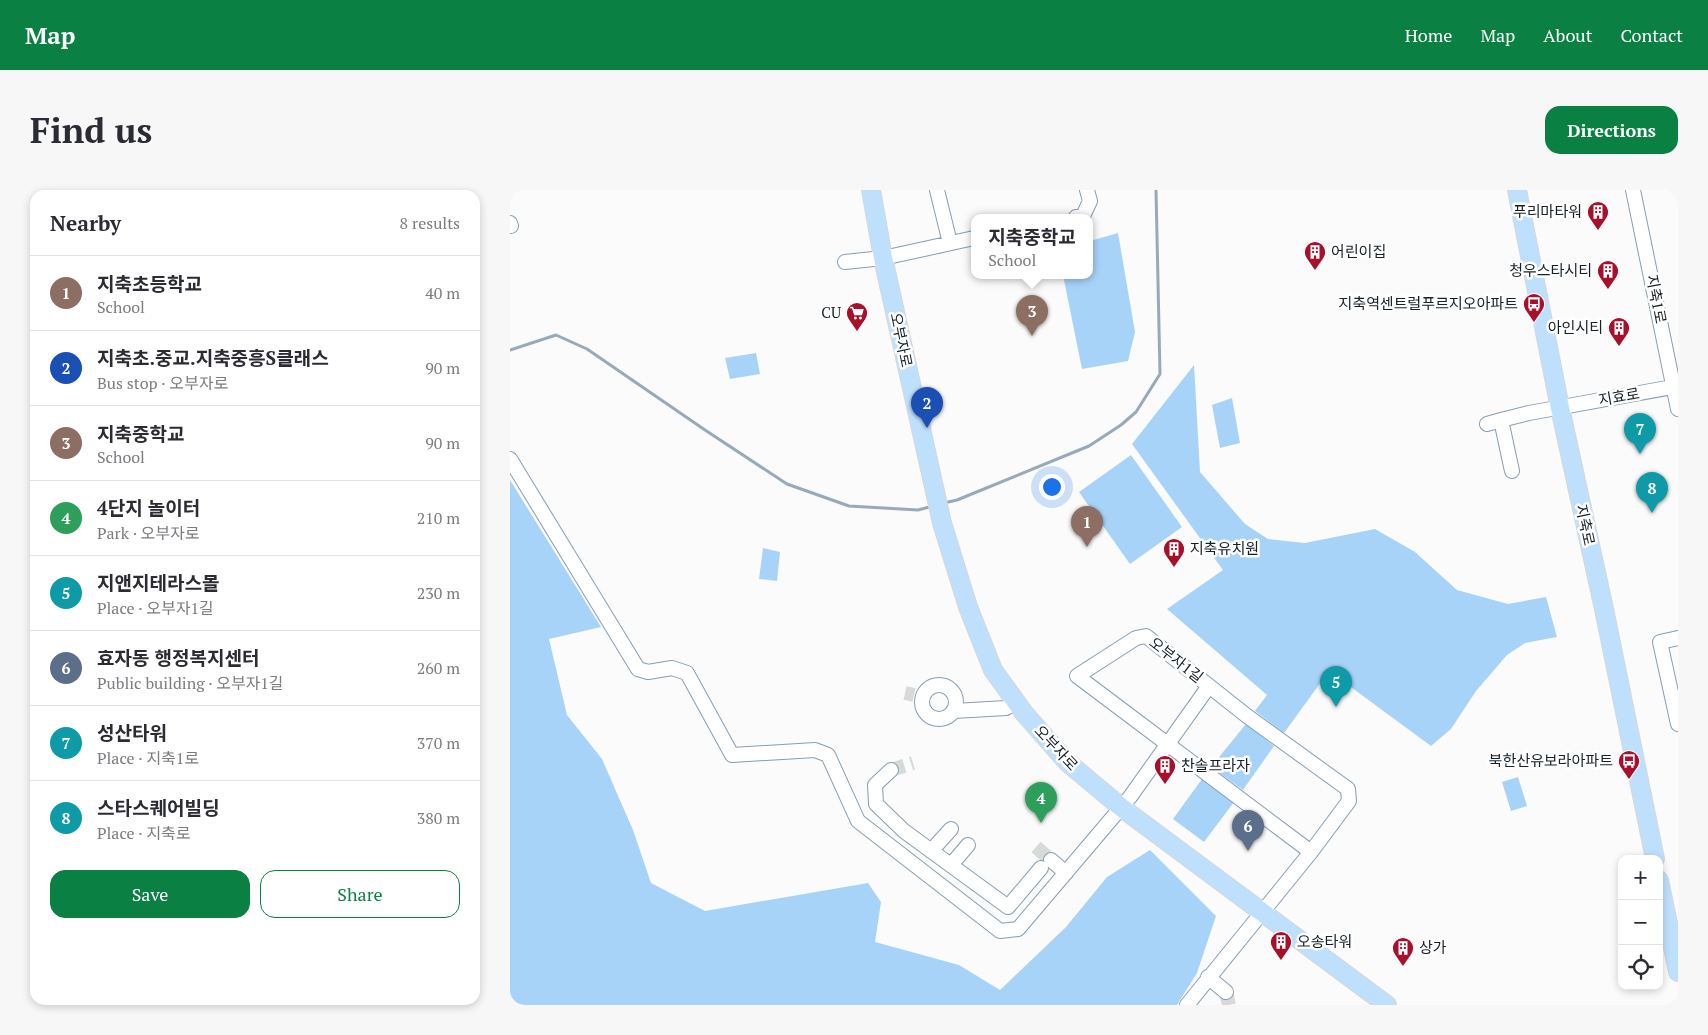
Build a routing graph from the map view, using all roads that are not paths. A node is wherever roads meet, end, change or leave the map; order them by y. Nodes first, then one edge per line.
1 (871, 190) edge
2 (937, 190) edge
3 (1087, 190) edge
4 (1517, 190) edge
5 (1633, 190) edge
6 (1084, 214) edge
7 (971, 239) edge
8 (950, 243) junction
9 (883, 258) junction
10 (845, 262) dead end
11 (1676, 387) edge
12 (1560, 408) junction
13 (1678, 409) edge
14 (1501, 420) junction
15 (1487, 424) dead end
16 (510, 459) edge
17 (1512, 470) dead end
18 (1678, 638) edge
19 (1209, 686) junction
20 (1015, 702) junction
21 (954, 711) junction
22 (1678, 724) edge
23 (1169, 744) junction
24 (891, 770) tunnel mouth
25 (1122, 808) junction
26 (951, 829) dead end
27 (968, 845) dead end
28 (931, 851) junction
29 (1311, 852) junction
30 (1654, 855) edge
31 (952, 865) junction
32 (1066, 873) junction
33 (984, 888) junction
34 (1663, 899) edge
35 (969, 907) junction
36 (1262, 911) junction
37 (1678, 972) edge
38 (1208, 977) junction
39 (1226, 992) tunnel mouth
40 (1187, 1005) edge
41 (1386, 1005) edge

1 - 9 main road, 오부자로
2 - 8 street
3 - 6 street
4 - 12 main road, 지축로
5 - 11 street, 지축1로
7 - 8 street
8 - 9 street
9 - 10 street
9 - 20 main road, 오부자로
11 - 12 street, 지효로
11 - 13 street, 지축1로
12 - 14 street, 지효로
12 - 30 main road, 지축로
14 - 15 street, 지효로
14 - 17 street
16 - 35 street
18 - 22 street
19 - 23 street
19 - 23 street, 오부자1길
19 - 29 street, 오부자1길
20 - 21 street
20 - 25 main road, 오부자로
21 - 21 street
23 - 25 street
23 - 29 street, 오부자1길
24 - 28 street
25 - 32 street
25 - 36 main road, 오부자로
26 - 28 street
27 - 31 street
28 - 31 street
29 - 36 street, 오부자1길
31 - 33 street
32 - 33 street
32 - 35 street
33 - 35 street
34 - 37 main road
36 - 38 street
36 - 41 main road, 오부자로
38 - 39 street
38 - 40 street

